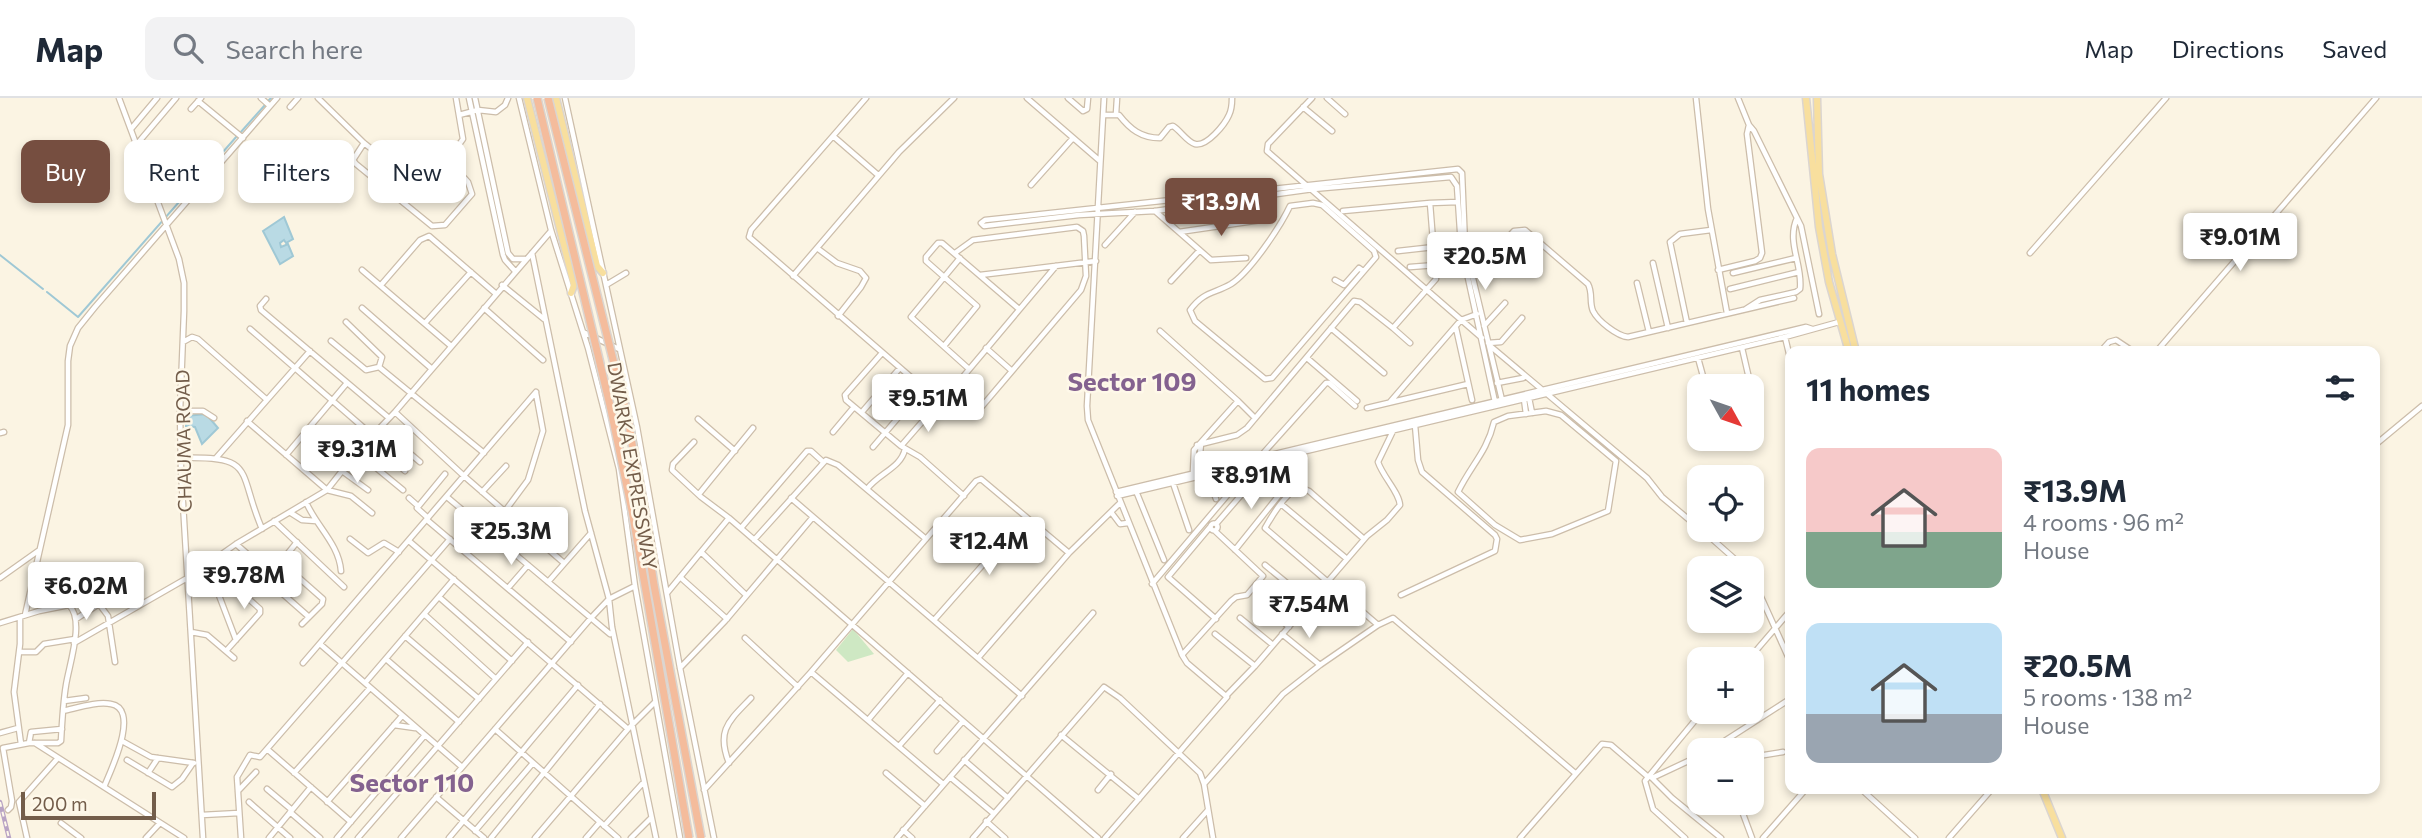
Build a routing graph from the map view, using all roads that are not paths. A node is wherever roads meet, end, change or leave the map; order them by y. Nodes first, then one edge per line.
1 (118, 98) edge
2 (127, 98) edge
3 (157, 98) edge
4 (176, 98) edge
5 (262, 98) edge
6 (277, 98) edge
7 (298, 98) edge
8 (318, 98) edge
9 (456, 98) edge
10 (508, 98) edge
11 (519, 98) edge
12 (527, 98) edge
13 (537, 98) edge
14 (548, 98) edge
15 (556, 98) edge
16 (565, 98) edge
17 (866, 98) edge
18 (946, 98) edge
19 (954, 98) edge
20 (1027, 98) edge
21 (1068, 98) edge
22 (1088, 98) edge
23 (1104, 98) edge
24 (1117, 98) edge
25 (1232, 98) edge
26 (1312, 98) edge
27 (1327, 98) edge
28 (1696, 98) edge
29 (1738, 98) edge
30 (1806, 98) edge
31 (1817, 98) edge
32 (2166, 98) edge
33 (2376, 98) edge
34 (200, 99) edge
35 (472, 100) edge
36 (121, 105) junction
37 (457, 105) junction
38 (270, 106) junction
39 (290, 107) dead end
40 (1303, 107) junction
41 (944, 108) junction
42 (191, 109) dead end
43 (478, 110) junction
44 (472, 112) junction
45 (1116, 114) junction
46 (1345, 114) dead end
47 (459, 115) junction
48 (1103, 115) junction
49 (1749, 125) junction
50 (131, 129) junction
51 (1332, 131) dead end
52 (833, 136) junction
53 (243, 138) junction
54 (1073, 138) junction
55 (135, 140) edge
56 (140, 140) edge
57 (364, 143) junction
58 (368, 146) edge
59 (1100, 161) junction
60 (878, 176) junction
61 (1031, 185) dead end
62 (1310, 187) junction
63 (1297, 190) junction
64 (1289, 191) junction
65 (1458, 202) junction
66 (158, 203) edge
67 (1430, 203) junction
68 (1299, 205) junction
69 (1290, 206) junction
70 (1099, 207) junction
71 (1135, 211) junction
72 (1155, 211) junction
73 (1343, 211) dead end
74 (1098, 215) junction
75 (1797, 218) junction
76 (1261, 220) dead end
77 (165, 221) junction
78 (551, 230) junction
79 (1712, 230) junction
80 (1178, 232) junction
81 (1105, 245) dead end
82 (1434, 247) junction
83 (817, 248) junction
84 (1199, 251) junction
85 (1398, 251) dead end
86 (532, 252) junction
87 (955, 253) junction
88 (2030, 253) dead end
89 (1796, 257) junction
90 (960, 258) junction
91 (1246, 258) dead end
92 (513, 259) junction
93 (526, 259) junction
94 (1096, 261) junction
95 (1086, 262) junction
96 (1653, 263) dead end
97 (508, 264) junction
98 (1436, 265) junction
99 (1056, 266) junction
100 (1410, 267) dead end
101 (362, 270) dead end
102 (1718, 270) junction
103 (515, 271) junction
104 (1363, 271) junction
105 (471, 272) junction
106 (1799, 272) junction
107 (603, 273) junction
108 (626, 273) dead end
109 (1733, 273) dead end
110 (979, 275) junction
111 (793, 276) junction
112 (1473, 276) junction
113 (945, 277) junction
114 (1335, 279) dead end
115 (1171, 281) dead end
116 (1637, 283) dead end
117 (381, 285) junction
118 (502, 285) junction
119 (606, 285) junction
120 (1730, 289) dead end
121 (1427, 290) junction
122 (495, 293) junction
123 (571, 293) junction
124 (1794, 298) dead end
125 (266, 299) dead end
126 (1505, 303) dead end
127 (362, 308) dead end
128 (484, 308) junction
129 (1745, 309) junction
130 (1019, 310) junction
131 (1727, 313) junction
132 (1477, 314) junction
133 (1819, 314) dead end
134 (838, 316) junction
135 (1522, 318) dead end
136 (544, 319) junction
137 (1461, 320) junction
138 (346, 322) dead end
139 (1839, 322) junction
140 (425, 323) junction
141 (1687, 323) junction
142 (1484, 326) junction
143 (1456, 327) junction
144 (1331, 328) junction
145 (1393, 328) junction
146 (1668, 328) junction
147 (250, 329) dead end
148 (1812, 329) junction
149 (1160, 331) dead end
150 (583, 332) junction
151 (1649, 332) junction
152 (1785, 337) junction
153 (1482, 338) junction
154 (331, 341) dead end
155 (183, 342) junction
156 (1410, 342) dead end
157 (1488, 344) junction
158 (451, 346) junction
159 (944, 346) junction
160 (1787, 346) edge
161 (1847, 346) edge
162 (1855, 346) edge
163 (2105, 346) edge
164 (2125, 346) edge
165 (2161, 346) edge
166 (986, 348) junction
167 (1742, 348) junction
168 (620, 349) junction
169 (310, 351) junction
170 (882, 353) junction
171 (1307, 358) junction
172 (1699, 358) junction
173 (1506, 359) junction
174 (543, 360) dead end
175 (1492, 361) junction
176 (379, 367) junction
177 (295, 369) junction
178 (432, 369) junction
179 (899, 369) junction
180 (969, 369) junction
181 (1012, 371) junction
182 (1384, 373) dead end
183 (1703, 374) edge
184 (1748, 374) edge
185 (1523, 378) dead end
186 (347, 383) junction
187 (1497, 383) junction
188 (1468, 384) junction
189 (1546, 392) junction
190 (411, 393) junction
191 (1526, 398) junction
192 (266, 399) junction
193 (332, 400) junction
194 (1472, 400) dead end
195 (1502, 400) junction
196 (1238, 401) junction
197 (1390, 402) junction
198 (1495, 402) junction
199 (936, 406) dead end
200 (2422, 406) edge
201 (855, 407) junction
202 (1367, 408) dead end
203 (180, 411) junction
204 (395, 412) junction
205 (862, 412) junction
206 (1529, 413) junction
207 (214, 418) dead end
208 (389, 418) junction
209 (1255, 418) junction
210 (698, 419) dead end
211 (247, 421) junction
212 (1415, 424) junction
213 (380, 428) junction
214 (753, 428) dead end
215 (308, 429) junction
216 (1393, 431) junction
217 (833, 432) dead end
218 (885, 433) junction
219 (371, 437) junction
220 (2380, 441) edge
221 (694, 442) dead end
222 (1199, 445) junction
223 (873, 447) dead end
224 (903, 448) junction
225 (735, 451) junction
226 (357, 452) junction
227 (484, 453) junction
228 (286, 455) junction
229 (181, 458) junction
230 (216, 458) junction
231 (1259, 460) junction
232 (822, 461) junction
233 (1268, 461) junction
234 (420, 462) dead end
235 (347, 464) junction
236 (1254, 464) junction
237 (506, 466) dead end
238 (1269, 470) junction
239 (342, 471) junction
240 (405, 471) dead end
241 (1193, 472) junction
242 (1261, 472) junction
243 (1205, 473) junction
244 (445, 474) dead end
245 (464, 476) junction
246 (1172, 483) junction
247 (867, 489) junction
248 (327, 490) junction
249 (368, 490) dead end
250 (403, 490) dead end
251 (1136, 491) junction
252 (482, 492) junction
253 (699, 494) junction
254 (1116, 494) junction
255 (964, 496) junction
256 (447, 497) junction
257 (409, 498) dead end
258 (791, 498) junction
259 (1216, 499) dead end
260 (306, 502) junction
261 (1120, 503) junction
262 (1281, 504) junction
263 (418, 506) junction
264 (505, 511) junction
265 (1111, 511) junction
266 (291, 513) junction
267 (372, 513) dead end
268 (813, 517) junction
269 (1025, 517) junction
270 (729, 518) junction
271 (1687, 518) edge
272 (428, 519) junction
273 (274, 521) junction
274 (316, 521) junction
275 (533, 521) dead end
276 (477, 523) junction
277 (1128, 523) junction
278 (741, 528) junction
279 (262, 529) junction
280 (1213, 529) junction
281 (526, 530) junction
282 (1189, 530) dead end
283 (592, 533) junction
284 (494, 536) junction
285 (350, 539) dead end
286 (450, 539) junction
287 (926, 539) junction
288 (1364, 539) junction
289 (754, 540) junction
290 (409, 541) junction
291 (297, 542) junction
292 (1716, 542) edge
293 (236, 544) junction
294 (457, 545) junction
295 (486, 545) dead end
296 (39, 550) junction
297 (1235, 550) junction
298 (399, 552) junction
299 (701, 552) junction
300 (1069, 553) junction
301 (1731, 556) edge
302 (1346, 559) junction
303 (432, 560) junction
304 (776, 560) junction
305 (1164, 560) dead end
306 (281, 562) junction
307 (564, 563) junction
308 (207, 564) junction
309 (260, 565) dead end
310 (527, 565) junction
311 (1265, 565) dead end
312 (341, 571) dead end
313 (211, 573) junction
314 (189, 577) junction
315 (680, 577) junction
316 (0, 578) edge
317 (454, 579) junction
318 (267, 580) junction
319 (548, 582) junction
320 (890, 582) junction
321 (1327, 582) junction
322 (1152, 584) junction
323 (635, 586) junction
324 (344, 587) dead end
325 (260, 588) dead end
326 (508, 588) junction
327 (117, 592) dead end
328 (666, 594) junction
329 (746, 594) junction
330 (1401, 595) dead end
331 (439, 597) junction
332 (609, 599) junction
333 (1257, 599) dead end
334 (1310, 602) junction
335 (99, 604) junction
336 (1764, 605) edge
337 (1093, 613) dead end
338 (424, 614) junction
339 (1785, 616) edge
340 (23, 617) junction
341 (309, 617) junction
342 (591, 618) junction
343 (1240, 618) dead end
344 (76, 619) junction
345 (727, 619) junction
346 (935, 619) junction
347 (1216, 619) junction
348 (0, 623) edge
349 (109, 624) junction
350 (302, 624) dead end
351 (852, 624) junction
352 (1378, 625) junction
353 (1289, 627) junction
354 (1774, 628) junction
355 (191, 632) junction
356 (610, 634) dead end
357 (1215, 634) dead end
358 (1282, 634) junction
359 (405, 636) junction
360 (745, 638) dead end
361 (236, 640) junction
362 (75, 641) junction
363 (528, 642) junction
364 (571, 642) junction
365 (320, 645) junction
366 (1273, 645) junction
367 (1759, 647) edge
368 (226, 651) junction
369 (1785, 651) edge
370 (19, 652) junction
371 (1182, 655) junction
372 (978, 657) junction
373 (234, 658) dead end
374 (386, 659) junction
375 (512, 661) junction
376 (116, 662) dead end
377 (303, 663) dead end
378 (341, 663) junction
379 (552, 663) junction
380 (1320, 665) junction
381 (1255, 666) junction
382 (680, 668) junction
383 (811, 672) junction
384 (908, 673) junction
385 (496, 679) junction
386 (365, 683) junction
387 (578, 685) junction
388 (798, 687) junction
389 (370, 688) junction
390 (1227, 695) junction
391 (1022, 696) junction
392 (86, 698) dead end
393 (751, 698) dead end
394 (479, 699) junction
395 (940, 700) junction
396 (64, 701) junction
397 (656, 702) junction
398 (1785, 702) edge
399 (600, 704) junction
400 (63, 710) junction
401 (402, 716) junction
402 (868, 720) junction
403 (963, 721) junction
404 (459, 722) junction
405 (633, 724) junction
406 (1692, 724) edge
407 (394, 725) junction
408 (18, 728) junction
409 (416, 728) junction
410 (62, 729) junction
411 (495, 729) junction
412 (628, 729) junction
413 (0, 733) edge
414 (425, 735) junction
415 (1060, 735) junction
416 (984, 738) junction
417 (1730, 738) edge
418 (122, 741) junction
419 (32, 743) junction
420 (20, 744) junction
421 (1, 747) edge
422 (438, 747) junction
423 (899, 747) junction
424 (267, 749) junction
425 (937, 751) dead end
426 (521, 752) junction
427 (1783, 752) dead end
428 (1178, 753) junction
429 (1764, 755) edge
430 (58, 758) junction
431 (158, 758) junction
432 (127, 760) dead end
433 (964, 760) junction
434 (1687, 761) edge
435 (533, 762) junction
436 (196, 763) junction
437 (729, 763) junction
438 (462, 767) junction
439 (256, 772) dead end
440 (148, 773) junction
441 (294, 773) junction
442 (544, 773) junction
443 (886, 773) dead end
444 (1575, 773) junction
445 (1111, 774) junction
446 (950, 776) junction
447 (1026, 776) junction
448 (1648, 778) junction
449 (643, 784) junction
450 (943, 784) junction
451 (1204, 784) junction
452 (311, 787) junction
453 (104, 788) junction
454 (267, 789) dead end
455 (704, 790) junction
456 (1098, 790) dead end
457 (237, 794) junction
458 (1802, 794) edge
459 (1867, 794) edge
460 (1988, 794) edge
461 (2044, 794) edge
462 (571, 796) junction
463 (436, 797) junction
464 (1008, 798) junction
465 (1139, 799) junction
466 (327, 802) junction
467 (925, 806) junction
468 (1208, 809) junction
469 (8, 810) dead end
470 (291, 811) junction
471 (239, 813) junction
472 (993, 813) junction
473 (202, 815) junction
474 (1743, 815) edge
475 (651, 818) junction
476 (463, 820) junction
477 (986, 821) junction
478 (160, 822) junction
479 (351, 822) junction
480 (61, 823) dead end
481 (602, 824) junction
482 (278, 827) junction
483 (903, 830) junction
484 (475, 831) junction
485 (176, 832) junction
486 (77, 837) edge
487 (27, 838) edge
488 (146, 838) edge
489 (171, 838) edge
490 (184, 838) edge
491 (203, 838) edge
492 (241, 838) edge
493 (269, 838) edge
494 (290, 838) edge
495 (320, 838) edge
496 (337, 838) edge
497 (358, 838) edge
498 (401, 838) edge
499 (449, 838) edge
500 (484, 838) edge
501 (491, 838) edge
502 (535, 838) edge
503 (586, 838) edge
504 (618, 838) edge
505 (632, 838) edge
506 (656, 838) edge
507 (680, 838) edge
508 (689, 838) edge
509 (701, 838) edge
510 (714, 838) edge
511 (897, 838) edge
512 (912, 838) edge
513 (973, 838) edge
514 (1005, 838) edge
515 (1098, 838) edge
516 (1105, 838) edge
517 (1183, 838) edge
518 (1213, 838) edge
519 (1520, 838) edge
520 (1685, 838) edge
521 (1721, 838) edge
522 (1752, 838) edge
523 (1763, 838) edge
524 (1915, 838) edge
525 (1949, 838) edge
526 (2062, 838) edge

1 - 36 street, CHAUMA ROAD
2 - 36 street
3 - 50 street
4 - 56 street
5 - 38 street
6 - 38 street
7 - 39 street
8 - 57 street
9 - 37 street
10 - 43 street
11 - 78 street
12 - 123 main road
13 - 508 highway, DWARKA EXPRESSWAY, bridge
14 - 509 highway, DWARKA EXPRESSWAY, bridge
15 - 107 main road
16 - 107 street
17 - 52 street
18 - 41 street
19 - 41 street
20 - 54 street
21 - 22 street
23 - 48 street
24 - 45 street
25 - 45 street
26 - 40 street
27 - 46 street
28 - 79 street
29 - 49 street
30 - 139 main road
31 - 162 main road
32 - 88 street
33 - 165 street
34 - 42 street
34 - 53 street
35 - 37 street
35 - 43 street
35 - 44 street
36 - 50 street, CHAUMA ROAD
37 - 47 street
38 - 53 street
40 - 51 street
40 - 62 street
41 - 60 street
43 - 44 street
43 - 92 street
44 - 47 street
44 - 97 street
45 - 48 street
47 - 57 street
48 - 59 street
49 - 75 street
49 - 102 street
50 - 55 street, CHAUMA ROAD
52 - 60 street
52 - 111 street
53 - 77 street
54 - 59 street
54 - 61 street
57 - 58 street
59 - 70 street
60 - 83 street
62 - 63 street
62 - 65 street
62 - 112 street
62 - 121 street
63 - 64 street
63 - 68 street
64 - 69 street
64 - 70 street
64 - 72 street
65 - 67 street
65 - 132 street
66 - 77 street, CHAUMA ROAD
67 - 73 street
67 - 82 street
68 - 69 street
68 - 104 street
69 - 104 street
70 - 74 street
70 - 74 street
71 - 72 street
71 - 74 street
71 - 81 street
72 - 80 street
74 - 94 street
75 - 89 street
75 - 133 street
76 - 80 street
77 - 155 street, CHAUMA ROAD
77 - 296 street
78 - 86 street
78 - 123 street
79 - 102 street
79 - 141 street
80 - 84 street
82 - 85 street
82 - 98 street
83 - 111 street
83 - 134 street
84 - 91 street
84 - 115 street
86 - 93 street
86 - 136 street
87 - 90 street
87 - 95 street
87 - 113 street
89 - 106 street
89 - 109 street
90 - 110 street
90 - 113 street
92 - 93 street
92 - 97 street
93 - 103 street
94 - 95 street
94 - 254 street
95 - 99 street
95 - 181 street
96 - 146 street
97 - 103 street
98 - 100 street
98 - 121 street
99 - 110 street
99 - 130 street
101 - 117 street
102 - 131 street
103 - 118 street
104 - 114 street
105 - 117 street
105 - 122 street
105 - 140 street
106 - 120 street
106 - 129 street
107 - 119 street
108 - 119 street
110 - 130 street
111 - 134 street
112 - 142 street
112 - 151 street
113 - 159 street
113 - 159 street
116 - 151 street
117 - 140 street
118 - 122 street
118 - 136 street
119 - 168 street
121 - 137 street
121 - 145 street
122 - 128 street
123 - 150 street
124 - 129 street
125 - 169 street
126 - 142 street
127 - 178 street
128 - 158 street
128 - 174 street
129 - 131 street
130 - 166 street
131 - 141 street
132 - 137 street
132 - 153 street
134 - 170 street
135 - 157 street
136 - 283 street
137 - 143 street
137 - 153 street
138 - 176 street
139 - 148 street
139 - 161 main road
140 - 158 street
141 - 146 street
142 - 157 street
143 - 188 street
143 - 197 street
144 - 145 street
144 - 171 street
144 - 182 street
145 - 156 street
146 - 151 street
147 - 177 street
148 - 152 street
148 - 189 street
149 - 196 street
150 - 168 street
150 - 323 street
152 - 160 street
152 - 167 street
153 - 198 street
154 - 176 street
155 - 192 street
155 - 203 street, CHAUMA ROAD
157 - 173 street
157 - 175 street
158 - 178 street
159 - 180 street
163 - 164 street
166 - 180 street
166 - 181 street
167 - 172 street
167 - 184 street
168 - 328 street
169 - 177 street
169 - 186 street
170 - 179 street
170 - 201 street
171 - 209 street
171 - 231 street
172 - 183 street
172 - 189 street
173 - 175 street
173 - 189 street
175 - 187 street
176 - 190 street
177 - 192 street
177 - 193 street
178 - 190 street
179 - 205 street
179 - 218 street
180 - 181 street
185 - 187 street
186 - 193 street
186 - 208 street
187 - 195 street
188 - 194 street
188 - 197 street
189 - 191 street
189 - 195 street
189 - 271 street
190 - 204 street
190 - 227 street
191 - 206 street
191 - 212 street
192 - 211 street
193 - 215 street
193 - 219 street
195 - 198 street
196 - 209 street
196 - 222 street
197 - 202 street
198 - 212 street
199 - 224 street
200 - 220 street
201 - 205 street
201 - 217 street
203 - 207 street
203 - 229 street, CHAUMA ROAD
204 - 208 street
204 - 245 street
205 - 218 street
206 - 206 street
208 - 213 street
209 - 222 street
210 - 225 street
211 - 228 street
211 - 230 street
212 - 216 street
212 - 231 street
212 - 330 street
213 - 219 street
213 - 234 street
214 - 225 street
215 - 228 street
215 - 235 street
216 - 233 street
216 - 288 street
218 - 223 street
218 - 224 street
219 - 226 street
219 - 240 street
221 - 253 street
222 - 241 street
222 - 243 street
224 - 247 street
224 - 255 street
225 - 253 street
226 - 235 street
226 - 250 street
227 - 245 street
227 - 264 street
228 - 248 street
229 - 230 street
229 - 314 street, CHAUMA ROAD
230 - 279 street
231 - 233 street
231 - 236 street
231 - 242 street
231 - 243 street
232 - 247 street
232 - 258 street
232 - 278 street
233 - 238 street
235 - 239 street
236 - 243 street
236 - 322 street
237 - 252 street
238 - 242 street
238 - 297 street
239 - 248 street
239 - 249 street
241 - 243 street
241 - 254 street
242 - 280 street
243 - 246 street
243 - 259 street
244 - 263 street
245 - 252 street
245 - 256 street
246 - 251 street
246 - 282 street
247 - 287 street
248 - 260 street
248 - 267 street
251 - 254 street
251 - 305 street
252 - 264 street
253 - 270 street
254 - 261 street
255 - 269 street
255 - 287 street
256 - 272 street
256 - 276 street
257 - 263 street
258 - 268 street
258 - 289 street
260 - 266 street
260 - 274 street
261 - 265 street
261 - 277 street
262 - 288 street
262 - 302 street
262 - 321 street
263 - 272 street
264 - 281 street
265 - 277 street
265 - 300 street
266 - 273 street
266 - 274 street
268 - 304 street
268 - 320 street
269 - 300 street
269 - 346 street
270 - 278 street
270 - 299 street
272 - 286 street
272 - 290 street
273 - 279 street
273 - 291 street
274 - 312 street
275 - 281 street
276 - 284 street
276 - 294 street
277 - 322 street
278 - 289 street
279 - 293 street
280 - 297 street
280 - 347 street
281 - 307 street
283 - 307 street
283 - 332 street
284 - 295 street
284 - 310 street
285 - 298 street
286 - 294 street
286 - 303 street
287 - 320 street
288 - 302 street
289 - 304 street
290 - 298 street
290 - 303 street
291 - 306 street
291 - 324 street
292 - 301 street
293 - 308 street
293 - 309 street
294 - 326 street
296 - 316 street
296 - 340 street
297 - 347 street
298 - 365 street
299 - 315 street
299 - 329 street
300 - 372 street
302 - 321 street
303 - 317 street
303 - 378 street
304 - 329 street
304 - 351 street
306 - 318 street
306 - 341 street
307 - 319 street
308 - 313 street
308 - 314 street
310 - 319 street
310 - 326 street
311 - 334 street
313 - 361 street
313 - 361 street
314 - 349 street
314 - 355 street, CHAUMA ROAD
315 - 328 street
315 - 345 street
317 - 331 street
317 - 363 street
318 - 325 street
318 - 341 street
319 - 342 street
320 - 346 street
320 - 351 street
321 - 334 street
321 - 352 street
322 - 371 street
323 - 332 street
323 - 397 street
326 - 364 street
327 - 335 street
328 - 382 street
329 - 345 street
331 - 338 street
331 - 375 street
332 - 342 street
332 - 405 street
333 - 353 street
334 - 353 street
335 - 344 street
335 - 349 street
336 - 354 street
337 - 391 street
338 - 359 street
338 - 385 street
339 - 354 street
340 - 344 street
340 - 348 street
340 - 370 street
341 - 350 street
342 - 356 street
342 - 364 street
343 - 366 street
344 - 362 street
345 - 382 street
346 - 372 street
347 - 371 street
349 - 362 street
349 - 376 street
351 - 383 street
351 - 384 street
352 - 380 street
352 - 444 street
353 - 358 street
354 - 367 street
354 - 369 street
355 - 368 street
355 - 436 street, CHAUMA ROAD
357 - 381 street
358 - 366 street
358 - 380 street
359 - 374 street
359 - 394 street
360 - 388 street
361 - 368 street
362 - 370 street
362 - 396 street
363 - 375 street
363 - 379 street
364 - 379 street
365 - 377 street
365 - 378 street
366 - 381 street
368 - 373 street
370 - 408 street
371 - 390 street
372 - 391 street
374 - 386 street
374 - 404 street
375 - 385 street
378 - 386 street
378 - 424 street
379 - 387 street
379 - 411 street
380 - 451 street
381 - 390 street
382 - 455 street
383 - 388 street
383 - 402 street
384 - 395 street
384 - 402 street
385 - 394 street
386 - 389 street
387 - 399 street
387 - 426 street
388 - 437 street
389 - 401 street
389 - 441 street
390 - 428 street
391 - 416 street
392 - 396 street
393 - 437 street
394 - 404 street
395 - 403 street
395 - 423 street
396 - 400 street
397 - 405 street
397 - 507 street
398 - 417 street
399 - 412 street
399 - 442 street
400 - 410 street
400 - 418 street
401 - 407 street
401 - 409 street
402 - 423 street
403 - 416 street
403 - 425 street
404 - 422 street
405 - 412 street
405 - 449 street
406 - 448 street
407 - 409 street
407 - 466 street
408 - 413 street
408 - 420 street
409 - 414 street
410 - 419 street
410 - 419 street
411 - 426 street
411 - 438 street
412 - 462 street
414 - 422 street
414 - 479 street
415 - 428 street
415 - 445 street
415 - 447 street
416 - 433 street
416 - 447 street
418 - 431 street
418 - 453 street
419 - 420 street
419 - 430 street
420 - 421 street
421 - 469 street
422 - 438 street
422 - 497 street
423 - 450 street
424 - 441 street
424 - 457 street
426 - 435 street
426 - 476 street
427 - 429 street
428 - 451 street
428 - 465 street
430 - 453 street
430 - 487 street
431 - 436 street
431 - 440 street
432 - 440 street
433 - 446 street
433 - 464 street
434 - 448 street
435 - 442 street
435 - 484 street
436 - 440 street
436 - 473 street, CHAUMA ROAD
437 - 455 street
438 - 463 street
439 - 457 street
441 - 452 street
442 - 462 street
442 - 501 street
443 - 467 street
444 - 448 street
444 - 519 street
445 - 456 street
445 - 465 street
446 - 450 street
446 - 472 street
447 - 464 street
447 - 515 street
448 - 520 street
448 - 521 street
449 - 475 street
449 - 481 street
450 - 467 street
451 - 468 street
452 - 466 street
452 - 470 street
453 - 478 street
454 - 470 street
455 - 510 street
457 - 471 street
457 - 482 street
458 - 523 street
459 - 524 street
460 - 525 street
461 - 526 main road
462 - 481 street
462 - 502 street
463 - 476 street
463 - 498 street
464 - 472 street
465 - 516 street
466 - 479 street
467 - 483 street
468 - 517 street
468 - 518 street
470 - 482 street
470 - 495 street
471 - 473 street
471 - 492 street
472 - 477 street
473 - 491 street, CHAUMA ROAD
474 - 522 street
475 - 505 street
475 - 506 street
476 - 484 street
476 - 499 street
477 - 513 street
477 - 514 street
478 - 485 street
478 - 488 street
479 - 496 street
480 - 486 street
481 - 503 street
481 - 504 street
482 - 493 street
482 - 494 street
483 - 511 street
483 - 512 street
484 - 500 street
485 - 489 street
485 - 490 street

